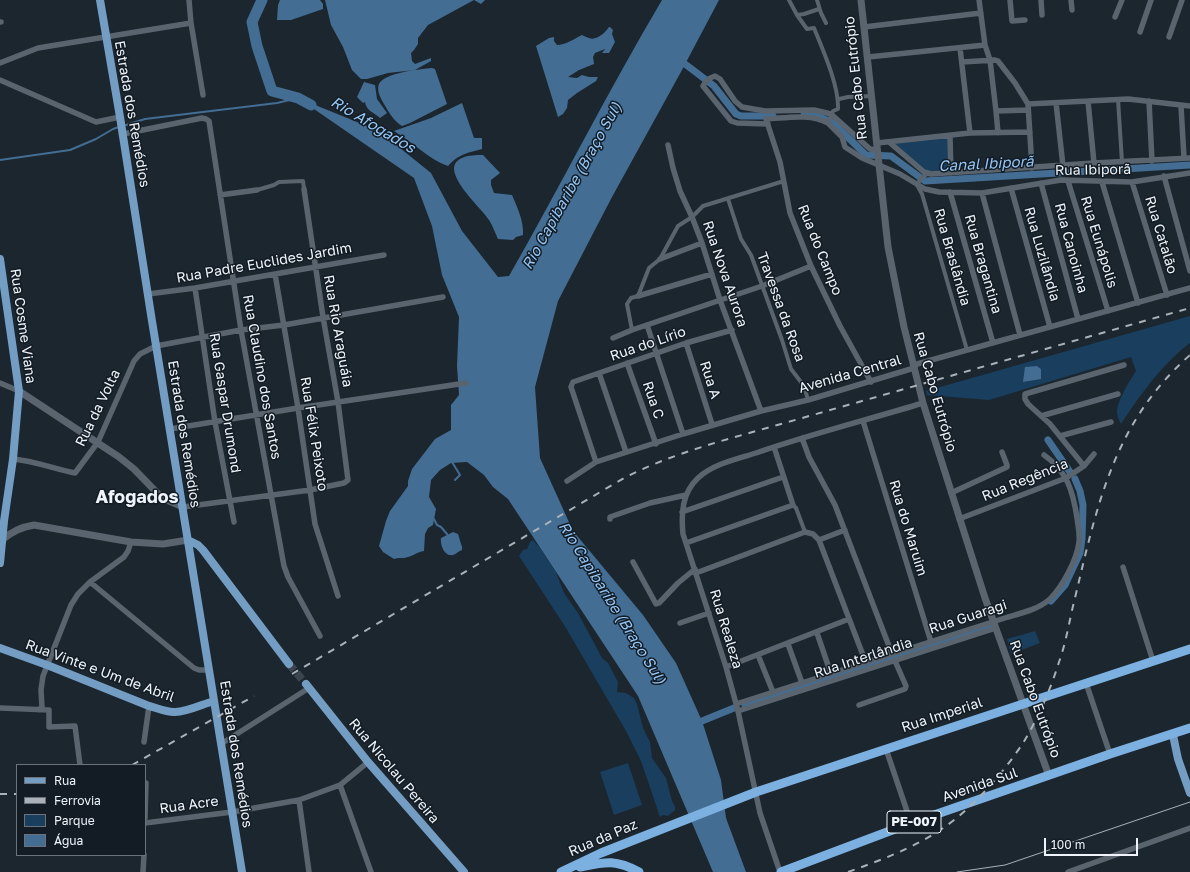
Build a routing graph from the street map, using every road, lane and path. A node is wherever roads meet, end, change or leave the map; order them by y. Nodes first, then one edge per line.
1 (100, 0) edge
2 (189, 0) edge
3 (789, 0) edge
4 (817, 0) edge
5 (861, 0) edge
6 (979, 0) edge
7 (1010, 0) edge
8 (1041, 0) edge
9 (1071, 0) edge
10 (1122, 0) edge
11 (1151, 0) edge
12 (1182, 0) edge
13 (820, 9) junction
14 (1072, 10) dead end
15 (981, 14) junction
16 (797, 15) junction
17 (1042, 15) dead end
18 (1115, 17) dead end
19 (1025, 20) dead end
20 (191, 23) junction
21 (826, 23) dead end
22 (864, 27) junction
23 (1140, 32) dead end
24 (106, 38) junction
25 (1170, 38) dead end
26 (985, 45) junction
27 (960, 48) junction
28 (868, 57) junction
29 (993, 60) junction
30 (962, 62) junction
31 (0, 63) edge
32 (0, 80) edge
33 (203, 95) dead end
34 (872, 96) junction
35 (839, 99) junction
36 (1118, 99) junction
37 (1088, 101) junction
38 (1150, 101) junction
39 (1056, 103) junction
40 (1181, 106) junction
41 (1190, 106) edge
42 (1028, 107) junction
43 (996, 111) junction
44 (831, 115) junction
45 (121, 119) junction
46 (767, 121) junction
47 (828, 123) junction
48 (1030, 132) junction
49 (970, 133) junction
50 (998, 133) junction
51 (123, 134) junction
52 (950, 136) junction
53 (889, 142) junction
54 (668, 145) dead end
55 (877, 146) junction
56 (1187, 158) edge
57 (1152, 161) junction
58 (1122, 162) junction
59 (1094, 163) junction
60 (879, 165) junction
61 (1062, 166) junction
62 (1032, 168) junction
63 (951, 173) junction
64 (1190, 173) edge
65 (927, 174) junction
66 (1164, 176) junction
67 (784, 181) junction
68 (1068, 181) junction
69 (1102, 182) junction
70 (1132, 182) junction
71 (1041, 184) junction
72 (918, 185) junction
73 (1011, 188) junction
74 (304, 189) joint
75 (257, 190) joint
76 (950, 192) junction
77 (982, 193) junction
78 (220, 195) junction
79 (728, 198) junction
80 (692, 217) junction
81 (702, 243) junction
82 (384, 254) dead end
83 (660, 259) junction
84 (0, 260) edge
85 (811, 266) junction
86 (315, 267) junction
87 (1190, 271) edge
88 (276, 274) junction
89 (712, 274) junction
90 (234, 281) junction
91 (762, 286) junction
92 (195, 288) junction
93 (1190, 288) edge
94 (148, 294) junction
95 (1167, 295) junction
96 (638, 296) junction
97 (443, 297) dead end
98 (720, 300) junction
99 (1138, 303) junction
100 (1108, 311) junction
101 (323, 317) junction
102 (1078, 319) junction
103 (284, 324) junction
104 (647, 325) junction
105 (1050, 327) junction
106 (241, 330) junction
107 (632, 330) junction
108 (732, 330) junction
109 (1020, 336) junction
110 (202, 338) junction
111 (613, 338) dead end
112 (686, 343) junction
113 (993, 343) junction
114 (156, 346) junction
115 (967, 350) junction
116 (656, 354) junction
117 (628, 364) junction
118 (1124, 364) dead end
119 (914, 368) junction
120 (599, 373) junction
121 (871, 382) junction
122 (0, 383) edge
123 (466, 383) dead end
124 (19, 390) junction
125 (1118, 394) dead end
126 (808, 400) junction
127 (338, 402) junction
128 (923, 403) junction
129 (298, 408) junction
130 (761, 411) junction
131 (257, 415) junction
132 (1041, 416) junction
133 (863, 421) junction
134 (215, 422) junction
135 (1111, 422) dead end
136 (712, 424) junction
137 (170, 429) junction
138 (683, 434) junction
139 (1060, 436) junction
140 (802, 438) junction
141 (98, 442) junction
142 (656, 444) junction
143 (774, 447) junction
144 (626, 452) junction
145 (1002, 452) dead end
146 (1094, 454) dead end
147 (1044, 455) dead end
148 (13, 459) junction
149 (596, 462) junction
150 (1084, 466) junction
151 (783, 477) junction
152 (1066, 478) junction
153 (566, 481) dead end
154 (310, 490) junction
155 (951, 493) junction
156 (271, 495) junction
157 (686, 495) junction
158 (229, 500) junction
159 (793, 505) junction
160 (183, 507) junction
161 (682, 512) junction
162 (610, 519) dead end
163 (959, 520) junction
164 (2, 521) edge
165 (234, 522) dead end
166 (845, 530) junction
167 (805, 532) junction
168 (2, 540) junction
169 (188, 540) junction
170 (819, 540) junction
171 (131, 542) junction
172 (686, 543) junction
173 (633, 562) dead end
174 (0, 563) edge
175 (1123, 567) dead end
176 (696, 571) junction
177 (90, 582) junction
178 (338, 596) dead end
179 (709, 613) junction
180 (848, 619) junction
181 (680, 623) dead end
182 (994, 625) junction
183 (817, 632) junction
184 (320, 636) dead end
185 (931, 642) junction
186 (788, 644) junction
187 (0, 648) edge
188 (1190, 650) edge
189 (892, 654) junction
190 (758, 655) junction
191 (895, 660) junction
192 (1153, 662) junction
193 (866, 663) junction
194 (289, 664) tunnel mouth
195 (47, 665) junction
196 (726, 667) junction
197 (209, 670) junction
198 (830, 674) junction
199 (802, 683) junction
200 (1086, 683) junction
201 (308, 686) joint
202 (773, 692) junction
203 (214, 701) junction
204 (1023, 703) junction
205 (736, 704) junction
206 (860, 705) dead end
207 (149, 706) junction
208 (0, 708) edge
209 (39, 710) junction
210 (738, 711) junction
211 (1190, 728) edge
212 (1173, 734) junction
213 (144, 742) dead end
214 (220, 744) junction
215 (1175, 744) junction
216 (886, 748) junction
217 (1110, 754) junction
218 (368, 762) junction
219 (80, 764) edge
220 (1049, 776) junction
221 (1190, 781) edge
222 (340, 785) junction
223 (756, 792) junction
224 (1190, 793) edge
225 (740, 798) joint
226 (299, 800) junction
227 (232, 812) junction
228 (146, 823) edge
229 (911, 823) junction
230 (1190, 828) edge
231 (144, 856) edge
232 (563, 871) edge
233 (143, 872) edge
234 (242, 872) edge
235 (309, 872) edge
236 (370, 872) edge
237 (464, 872) edge
238 (639, 872) edge
239 (780, 872) edge
240 (1068, 872) edge

1 - 24 main road, Estrada dos Remédios
2 - 20 street
3 - 16 street
4 - 13 street
5 - 22 street, Rua Cabo Eutrópio
6 - 15 street
7 - 19 street
8 - 17 street
9 - 14 street
10 - 18 street
11 - 23 street
12 - 25 street
13 - 16 street
13 - 21 street
15 - 22 street
15 - 26 street
16 - 35 street
20 - 24 street
20 - 33 street
22 - 28 street, Rua Cabo Eutrópio
24 - 31 street
24 - 45 main road, Estrada dos Remédios
26 - 27 street
26 - 29 street
27 - 28 street
27 - 30 street
28 - 34 street, Rua Cabo Eutrópio
29 - 30 street
29 - 42 street
29 - 43 street
30 - 49 street
32 - 45 street
34 - 35 street
34 - 55 street, Rua Cabo Eutrópio
35 - 44 street
36 - 37 street
36 - 38 street
36 - 58 street
37 - 39 street
37 - 59 street
38 - 40 street
38 - 57 street
39 - 42 street
39 - 61 street
40 - 41 street
40 - 56 street
42 - 43 street
42 - 48 street
43 - 50 street
44 - 46 street
44 - 47 street
44 - 55 street
45 - 51 main road, Estrada dos Remédios
46 - 47 street
46 - 67 street, Rua do Campo
47 - 60 street, Rua Ibiporã
48 - 50 street
48 - 62 street
49 - 50 street
49 - 52 street
51 - 78 street, Rua Claudino dos Santos
51 - 94 main road, Estrada dos Remédios
52 - 53 street
52 - 63 street
53 - 55 street
53 - 65 street
54 - 80 street, Rua Nova Aurora
55 - 60 street, Rua Cabo Eutrópio
56 - 57 street, Rua Ibiporã
57 - 58 street, Rua Ibiporã
58 - 59 street, Rua Ibiporã
59 - 61 street, Rua Ibiporã
60 - 72 street, Rua Ibiporã
60 - 119 street, Rua Cabo Eutrópio
61 - 62 street, Rua Ibiporã
62 - 63 street, Rua Ibiporã
63 - 65 street, Rua Ibiporã
64 - 66 street, Rua Ibiporã
65 - 72 street
66 - 70 street, Rua Ibiporã
66 - 87 street
67 - 79 street
67 - 85 street, Rua do Campo
68 - 69 street, Rua Ibiporã
68 - 71 street, Rua Ibiporã
68 - 100 street, Rua Eunápolis
69 - 70 street, Rua Ibiporã
69 - 99 street
70 - 95 street, Rua Catalão
71 - 73 street, Rua Ibiporã
71 - 102 street, Rua Canoinha
72 - 76 street, Rua Ibiporã
72 - 115 street, Rua Braslândia
73 - 77 street, Rua Ibiporã
73 - 105 street, Rua Luzilândia
74 - 75 street
74 - 86 street, Rua Rio Araguáia
75 - 78 street
76 - 77 street, Rua Ibiporã
76 - 113 street, Rua Bragantina
77 - 109 street
78 - 90 street, Rua Claudino dos Santos
79 - 80 street
79 - 91 street, Travessa da Rosa
80 - 81 street, Rua Nova Aurora
80 - 83 street
81 - 83 street
81 - 89 street, Rua Nova Aurora
82 - 86 street, Rua Padre Euclides Jardim
83 - 96 street
84 - 124 main road, Rua Cosme Viana
85 - 91 street
85 - 121 street, Rua do Campo
86 - 88 street, Rua Padre Euclides Jardim
86 - 101 street, Rua Rio Araguáia
88 - 90 street, Rua Padre Euclides Jardim
88 - 103 street, Rua Félix Peixoto
89 - 96 street
89 - 98 street, Rua Nova Aurora
90 - 92 street, Rua Padre Euclides Jardim
90 - 106 street, Rua Claudino dos Santos
91 - 98 street
91 - 126 street, Travessa da Rosa
92 - 94 street, Rua Padre Euclides Jardim
92 - 110 street, Rua Gaspar Drumond
93 - 95 street, Avenida Central
94 - 114 main road, Estrada dos Remédios
95 - 99 street, Avenida Central
96 - 107 street
97 - 101 street, Rua da Volta
98 - 104 street
98 - 108 street, Rua Nova Aurora
99 - 100 street, Avenida Central
100 - 102 street, Avenida Central
101 - 103 street, Rua da Volta
101 - 127 street, Rua Rio Araguáia
102 - 105 street, Avenida Central
103 - 106 street, Rua da Volta
103 - 129 street, Rua Félix Peixoto
104 - 107 street
104 - 116 street
105 - 109 street, Avenida Central
106 - 110 street, Rua da Volta
106 - 131 street, Rua Claudino dos Santos
107 - 111 street
108 - 112 street, Rua do Lírio
108 - 130 street, Rua Nova Aurora
109 - 113 street, Avenida Central
110 - 114 street, Rua da Volta
110 - 134 street, Rua Gaspar Drumond
112 - 116 street, Rua do Lírio
112 - 136 street, Rua A
113 - 115 street, Avenida Central
114 - 137 main road, Estrada dos Remédios
114 - 141 street, Rua da Volta
115 - 119 street, Avenida Central
116 - 117 street, Rua do Lírio
116 - 138 street
117 - 120 street, Rua do Lírio
117 - 142 street, Rua C
118 - 132 street
119 - 121 street, Avenida Central
119 - 128 street, Rua Cabo Eutrópio
120 - 144 street
120 - 149 street, Rua do Lírio
121 - 126 street, Avenida Central
122 - 124 street
123 - 127 street
124 - 141 street
124 - 148 main road, Rua Cosme Viana
125 - 132 street
126 - 130 street, Avenida Central
127 - 129 street
127 - 154 street, Rua Rio Araguáia
128 - 133 street
128 - 155 street, Rua Cabo Eutrópio
129 - 131 street
129 - 154 street, Rua Félix Peixoto
130 - 136 street, Avenida Central
131 - 134 street
131 - 156 street, Rua Claudino dos Santos
132 - 139 street
133 - 140 street
133 - 185 street, Rua do Maruim
134 - 137 street
134 - 158 street, Rua Gaspar Drumond
135 - 139 street
136 - 138 street, Avenida Central
137 - 160 main road, Estrada dos Remédios
138 - 142 street, Avenida Central
139 - 150 street
140 - 143 street
140 - 166 street
141 - 148 street, Rua da Volta
141 - 160 street
142 - 144 street, Avenida Central
143 - 151 street
143 - 157 street, Rua Realeza
144 - 149 street, Avenida Central
145 - 155 street
146 - 150 street, Rua Regência
147 - 152 street, Rua Guaragi
148 - 164 main road, Rua Cosme Viana
149 - 153 street, Avenida Central
150 - 152 street, Rua Regência
151 - 159 street
151 - 161 street
152 - 163 street, Rua Regência
152 - 182 street, Rua Guaragi
154 - 156 street
154 - 178 street, Rua Félix Peixoto
155 - 163 street, Rua Cabo Eutrópio
156 - 158 street
156 - 184 street, Rua Claudino dos Santos
157 - 161 street, Rua Realeza
157 - 162 street
158 - 160 street
158 - 165 street, Rua Gaspar Drumond
159 - 167 street
159 - 172 street
160 - 169 main road, Estrada dos Remédios
161 - 172 street, Rua Realeza
163 - 182 street, Rua Cabo Eutrópio
164 - 168 main road, Rua Cosme Viana
166 - 170 street
166 - 189 street
167 - 170 street
167 - 176 street
168 - 171 street
168 - 174 main road, Rua Cosme Viana
169 - 171 street
169 - 194 main road
169 - 197 main road, Estrada dos Remédios
170 - 180 street
171 - 177 street
172 - 176 street, Rua Realeza
173 - 176 street
175 - 192 street
176 - 179 street, Rua Realeza
177 - 195 street
177 - 197 street
179 - 181 street
179 - 196 street, Rua Realeza
180 - 183 street
180 - 193 street
182 - 185 street, Rua Guaragi
182 - 191 street, Rua Interlândia
182 - 204 street, Rua Cabo Eutrópio
183 - 186 street
183 - 198 street
185 - 189 street, Rua Guaragi
186 - 190 street
186 - 199 street
187 - 195 main road, Rua Vinte e Um de Abril
188 - 192 highway, Rua Imperial
189 - 193 street, Rua Guaragi
190 - 196 street
190 - 202 street
191 - 206 street
191 - 210 street, Rua Interlândia
192 - 200 highway, Rua Imperial
193 - 198 street, Rua Guaragi
195 - 207 main road, Rua Vinte e Um de Abril
195 - 209 street
196 - 205 street, Rua Realeza
197 - 203 main road, Estrada dos Remédios
198 - 199 street, Rua Guaragi
199 - 202 street, Rua Guaragi
200 - 204 highway, Rua Imperial
200 - 217 street
201 - 214 street
201 - 218 main road, Rua Nicolau Pereira
202 - 205 street, Rua Guaragi
203 - 207 main road, Rua Vinte e Um de Abril
203 - 214 main road, Estrada dos Remédios
204 - 216 highway, Rua Imperial
204 - 220 street, Rua Cabo Eutrópio
205 - 210 street, Rua Realeza
207 - 213 street
208 - 209 street
209 - 219 street
210 - 223 street, Rua Realeza
211 - 212 highway, Avenida Sul / PE-007
212 - 215 main road
212 - 217 highway, Avenida Sul / PE-007
214 - 227 main road, Estrada dos Remédios
215 - 221 main road
215 - 224 main road
216 - 223 highway, Rua Imperial
216 - 229 street
217 - 220 highway, Avenida Sul / PE-007
218 - 222 street, Rua Acre
218 - 237 main road, Rua Nicolau Pereira
220 - 229 highway, Avenida Sul / PE-007
222 - 226 street, Rua Acre
222 - 236 street
223 - 225 highway, Rua Imperial
223 - 239 street, Rua Realeza
225 - 232 highway, Rua da Paz
226 - 227 street, Rua Acre
226 - 235 street
227 - 228 street, Rua Acre
227 - 234 main road, Estrada dos Remédios
229 - 239 highway, Avenida Sul / PE-007
230 - 240 street
231 - 233 street
232 - 238 highway

